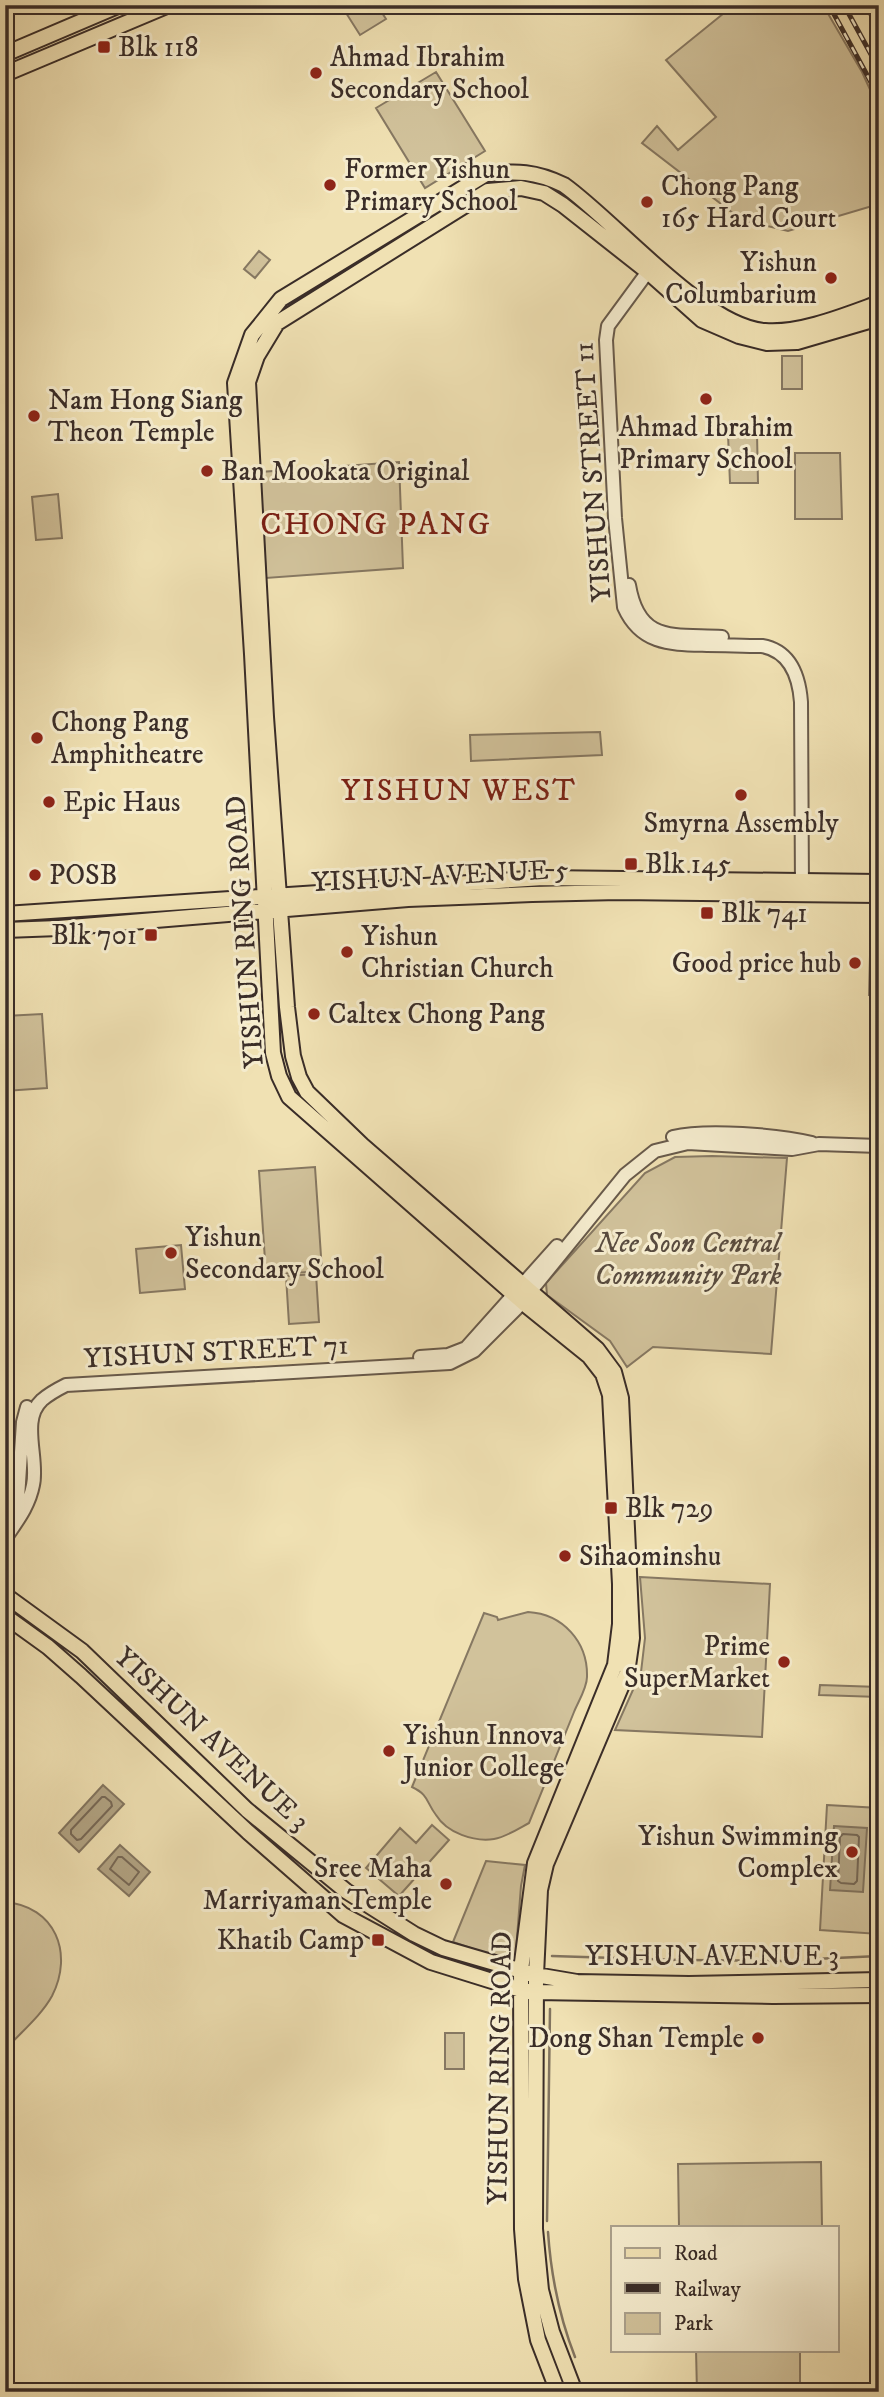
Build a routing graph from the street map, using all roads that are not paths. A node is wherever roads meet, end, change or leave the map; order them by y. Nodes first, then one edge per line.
1 (120, 5) edge
2 (169, 5) edge
3 (873, 5) edge
4 (879, 15) edge
5 (5, 54) edge
6 (5, 75) edge
7 (654, 271) junction
8 (879, 303) edge
9 (879, 318) edge
10 (879, 882) edge
11 (806, 888) junction
12 (879, 895) edge
13 (272, 904) junction
14 (5, 915) edge
15 (5, 930) edge
16 (879, 1146) edge
17 (522, 1293) junction
18 (27, 1483) junction
19 (5, 1517) edge
20 (5, 1539) edge
21 (5, 1595) edge
22 (5, 1616) edge
23 (521, 1970) junction
24 (536, 1975) junction
25 (879, 1980) edge
26 (528, 1991) junction
27 (879, 1994) edge
28 (558, 2392) edge
29 (575, 2392) edge

1 - 5 main road
2 - 6 main road
3 - 4 main road
7 - 8 main road, YISHUN RING ROAD
7 - 9 main road, YISHUN RING ROAD
7 - 11 street, YISHUN STREET 11
7 - 13 main road, YISHUN RING ROAD
10 - 11 main road, YISHUN AVENUE 5
11 - 12 main road, YISHUN AVENUE 5
11 - 13 main road, YISHUN AVENUE 5
13 - 14 main road, YISHUN AVENUE 5
13 - 15 main road, YISHUN AVENUE 5
13 - 17 main road, YISHUN RING ROAD
16 - 17 street
17 - 18 street, YISHUN STREET 71
17 - 23 main road, YISHUN RING ROAD
17 - 24 main road, YISHUN RING ROAD
18 - 19 street, YISHUN STREET 71
18 - 20 street, YISHUN STREET 71
21 - 23 main road, YISHUN AVENUE 3
22 - 26 main road, YISHUN AVENUE 3
23 - 24 main road, YISHUN AVENUE 3
23 - 26 main road, YISHUN RING ROAD
24 - 25 main road, YISHUN AVENUE 3
24 - 26 main road, YISHUN RING ROAD
26 - 27 main road, YISHUN AVENUE 3
26 - 28 main road, YISHUN RING ROAD
26 - 29 main road, YISHUN RING ROAD

